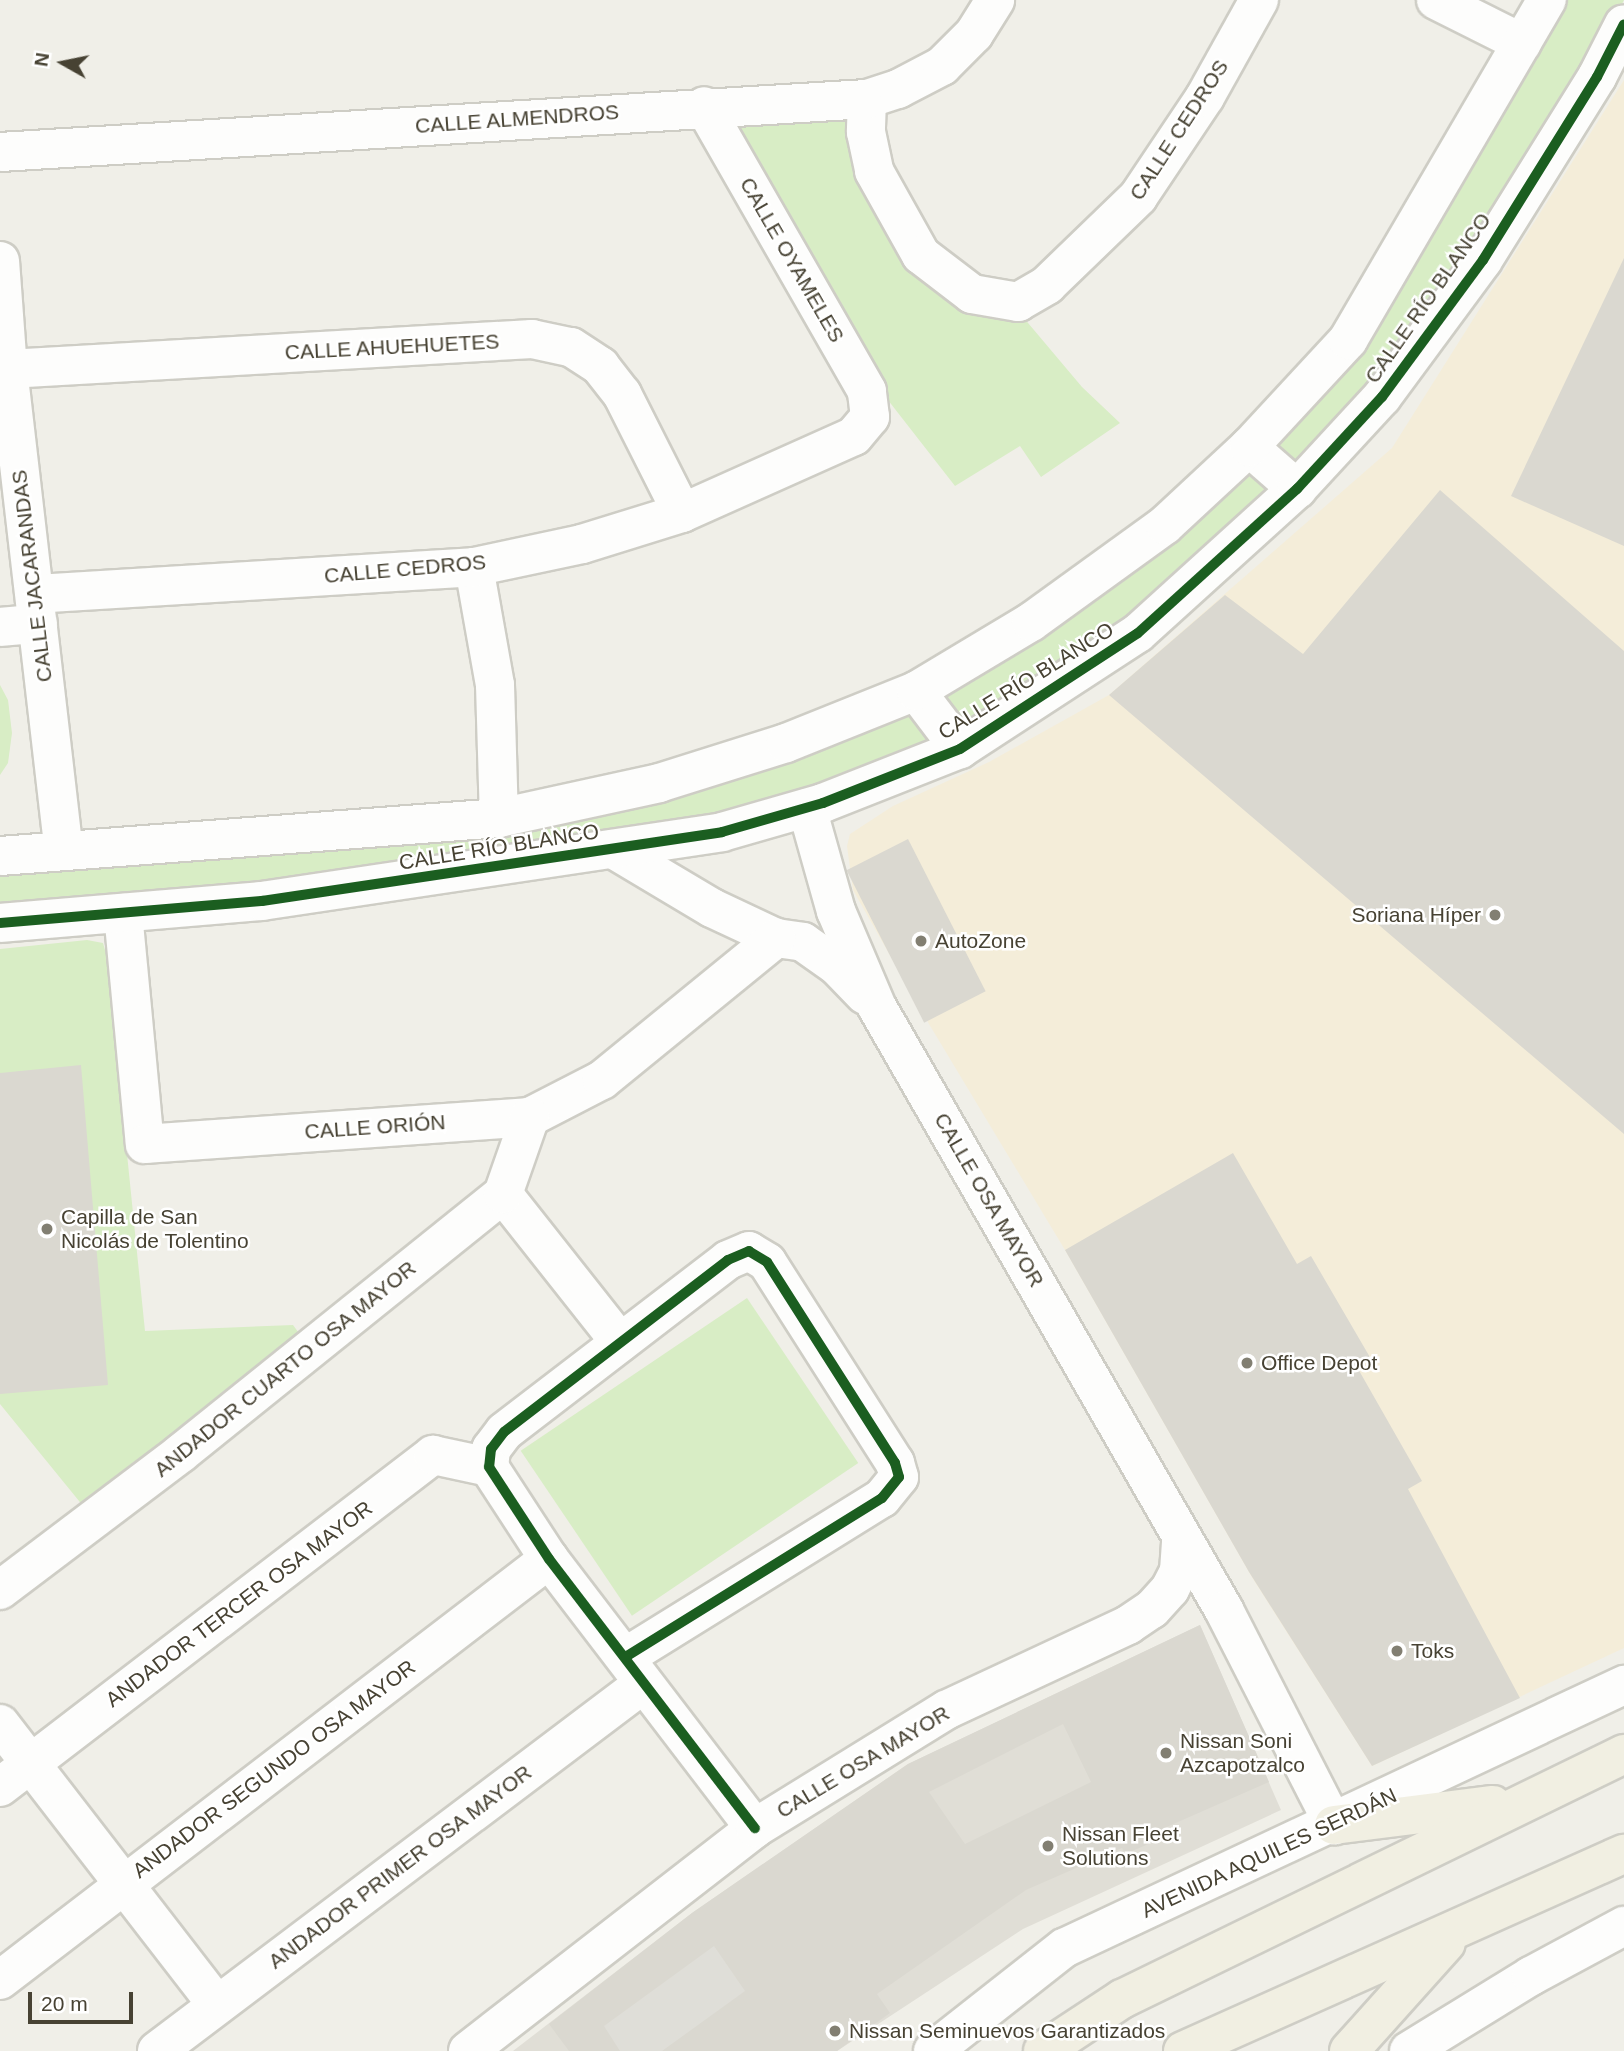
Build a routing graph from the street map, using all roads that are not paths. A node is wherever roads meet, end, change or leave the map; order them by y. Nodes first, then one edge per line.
1 (995, 0) edge
2 (1259, 0) edge
3 (1436, 0) edge
4 (1547, 0) edge
5 (1624, 24) edge
6 (1522, 43) junction
7 (867, 99) junction
8 (704, 107) junction
9 (0, 152) edge
10 (0, 271) edge
11 (8, 369) junction
12 (870, 416) joint
13 (1249, 447) junction
14 (1297, 489) junction
15 (682, 513) junction
16 (474, 567) junction
17 (36, 609) junction
18 (0, 627) edge
19 (916, 691) junction
20 (960, 749) junction
21 (807, 808) junction
22 (499, 818) junction
23 (260, 840) junction
24 (613, 849) junction
25 (64, 850) junction
26 (0, 856) edge
27 (262, 901) junction
28 (123, 913) junction
29 (0, 923) edge
30 (776, 938) junction
31 (877, 1007) junction
32 (530, 1117) junction
33 (503, 1194) junction
34 (620, 1342) junction
35 (489, 1467) junction
36 (1181, 1541) junction
37 (549, 1559) junction
38 (0, 1590) edge
39 (635, 1670) junction
40 (1624, 1685) edge
41 (0, 1724) edge
42 (1624, 1754) edge
43 (30, 1764) junction
44 (0, 1787) edge
45 (1526, 1801) junction
46 (1334, 1825) junction
47 (755, 1828) junction
48 (1624, 1854) edge
49 (125, 1884) junction
50 (1624, 1926) edge
51 (1453, 1934) junction
52 (0, 1980) edge
53 (217, 2005) junction
54 (157, 2051) edge
55 (468, 2051) edge
56 (933, 2051) edge
57 (1043, 2051) edge
58 (1183, 2051) edge
59 (1349, 2051) edge
60 (1409, 2051) edge

1 - 7 street, CALLE ALMENDROS
2 - 7 street, CALLE CEDROS
3 - 6 street
4 - 6 street, CALLE RÍO BLANCO
5 - 14 street, CALLE RÍO BLANCO
6 - 13 street, CALLE RÍO BLANCO
7 - 8 street, CALLE ALMENDROS
8 - 9 street, CALLE ALMENDROS
8 - 12 street, CALLE OYAMELES
10 - 11 street, CALLE JACARANDAS
11 - 15 street, CALLE AHUEHUETES
11 - 17 street, CALLE JACARANDAS
12 - 15 street, CALLE CEDROS
13 - 14 street
13 - 19 street, CALLE RÍO BLANCO
14 - 20 street, CALLE RÍO BLANCO
15 - 16 street, CALLE CEDROS
16 - 17 street, CALLE CEDROS
16 - 22 street
17 - 18 street, CALLE CEDROS
17 - 25 street, CALLE JACARANDAS
19 - 20 street
19 - 22 street, CALLE RÍO BLANCO
20 - 21 street, CALLE RÍO BLANCO
21 - 24 street, CALLE RÍO BLANCO
21 - 31 street, CALLE OSA MAYOR
22 - 23 street, CALLE RÍO BLANCO
23 - 25 street, CALLE RÍO BLANCO
23 - 27 street
24 - 27 street, CALLE RÍO BLANCO
24 - 30 street, CALLE OSA MAYOR
25 - 26 street, CALLE RÍO BLANCO
27 - 28 street, CALLE RÍO BLANCO
28 - 29 street, CALLE RÍO BLANCO
28 - 32 street, CALLE ORIÓN
30 - 31 street, CALLE OSA MAYOR
30 - 32 street, CALLE ORIÓN
31 - 36 street, CALLE OSA MAYOR
32 - 33 street
33 - 34 street
33 - 38 street, ANDADOR CUARTO OSA MAYOR
34 - 35 street
34 - 39 street, ANDADOR PRIMER OSA MAYOR
35 - 37 street
35 - 43 street, ANDADOR TERCER OSA MAYOR
36 - 46 street, CALLE OSA MAYOR
36 - 47 street, CALLE OSA MAYOR
37 - 39 street
37 - 49 street, ANDADOR SEGUNDO OSA MAYOR
39 - 47 street
39 - 53 street, ANDADOR PRIMER OSA MAYOR
40 - 46 street, AVENIDA AQUILES SERDÁN
41 - 43 street
42 - 45 main road
43 - 44 street, ANDADOR TERCER OSA MAYOR
43 - 49 street
45 - 46 main road
45 - 57 main road
46 - 56 street, AVENIDA AQUILES SERDÁN
47 - 55 street, CALLE OSA MAYOR
48 - 51 main road
49 - 52 street, ANDADOR SEGUNDO OSA MAYOR
49 - 53 street
50 - 60 street
51 - 58 main road
51 - 59 main road
53 - 54 street, ANDADOR PRIMER OSA MAYOR

